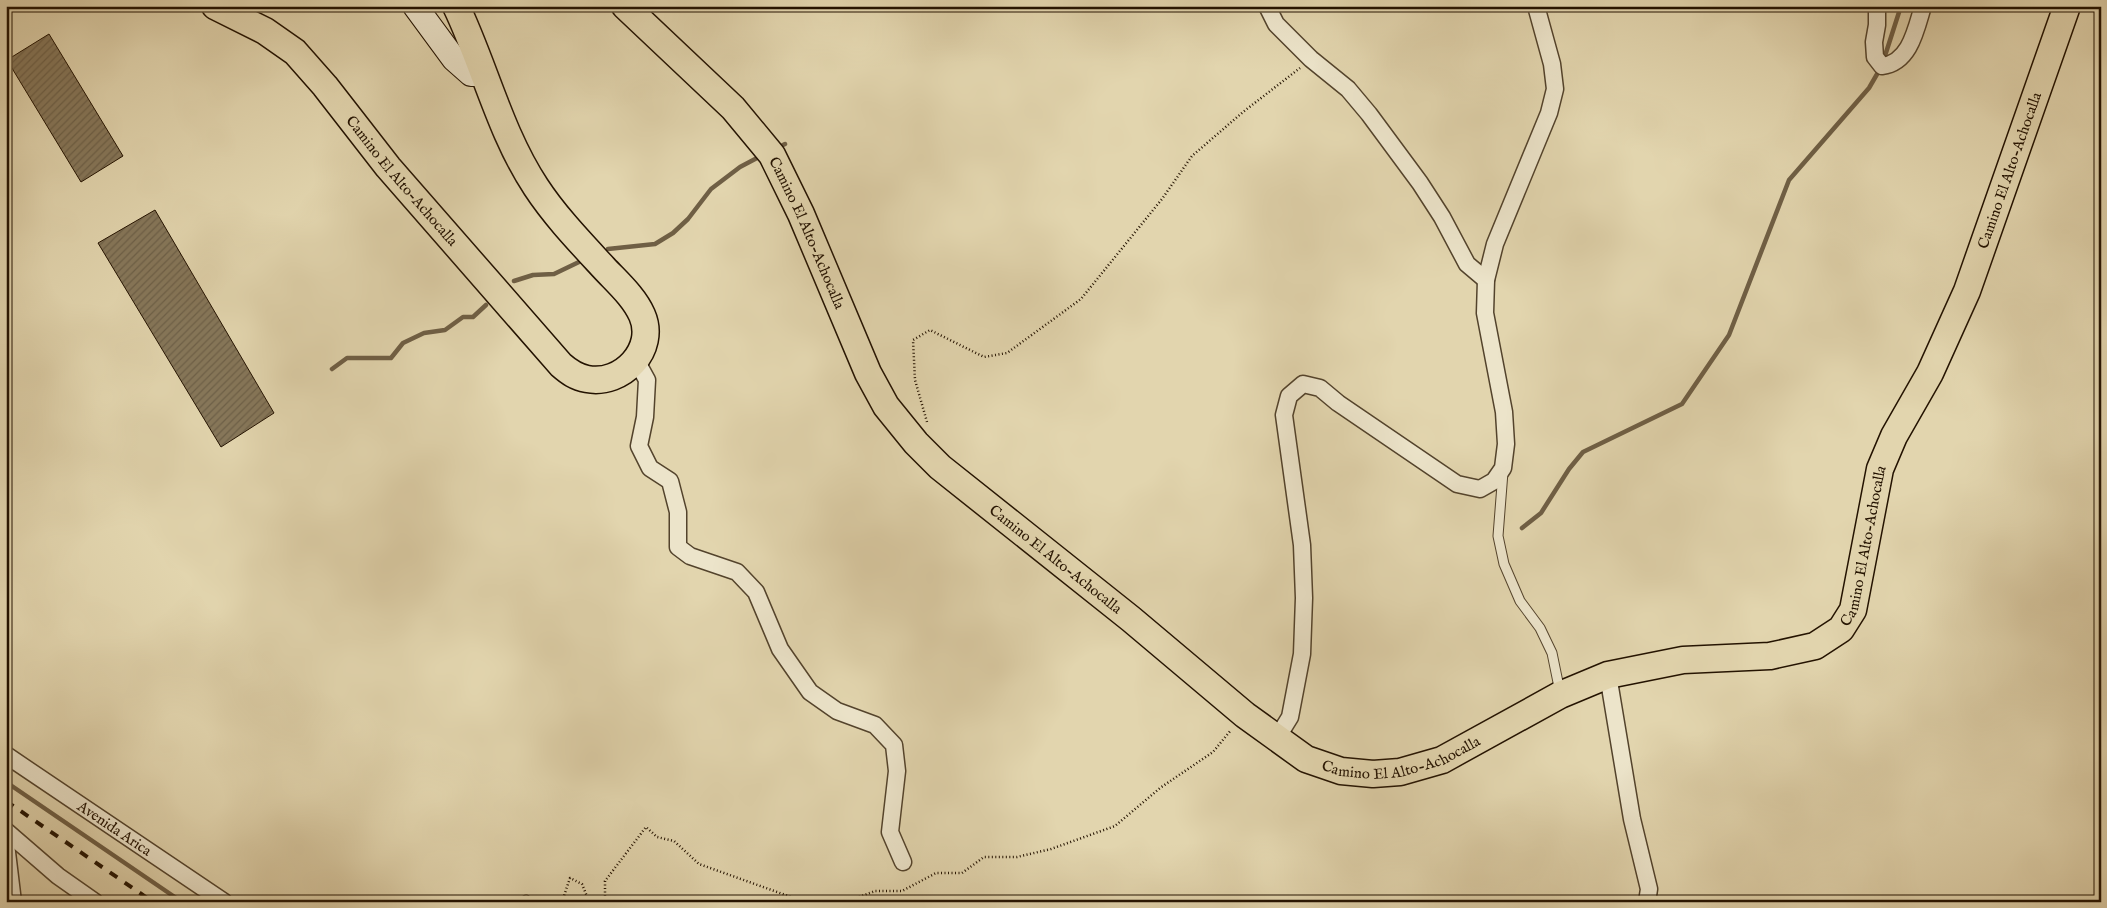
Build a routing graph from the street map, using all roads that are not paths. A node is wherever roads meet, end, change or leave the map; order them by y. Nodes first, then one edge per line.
1 (215, 6) edge
2 (415, 6) edge
3 (456, 6) edge
4 (625, 6) edge
5 (1266, 6) edge
6 (1536, 6) edge
7 (1877, 6) edge
8 (1923, 6) edge
9 (2067, 6) edge
10 (482, 74) junction
11 (1486, 280) junction
12 (636, 360) junction
13 (1503, 468) junction
14 (1608, 675) junction
15 (1560, 695) junction
16 (1277, 738) junction
17 (6, 755) edge
18 (6, 831) edge
19 (6, 844) edge
20 (903, 862) dead end
21 (13, 902) edge
22 (95, 902) edge
23 (224, 902) edge
24 (1647, 902) edge

1 - 12 main road, Camino El Alto-Achocalla
2 - 10 main road
3 - 10 main road
4 - 16 main road, Camino El Alto-Achocalla
5 - 11 street
6 - 11 street
7 - 8 street
9 - 14 main road, Camino El Alto-Achocalla
10 - 12 main road
11 - 13 street
12 - 20 street
13 - 15 lane
13 - 16 street
14 - 15 main road, Camino El Alto-Achocalla
14 - 24 street
15 - 16 main road, Camino El Alto-Achocalla
17 - 23 street, Avenida Arica
18 - 22 street
19 - 21 street

